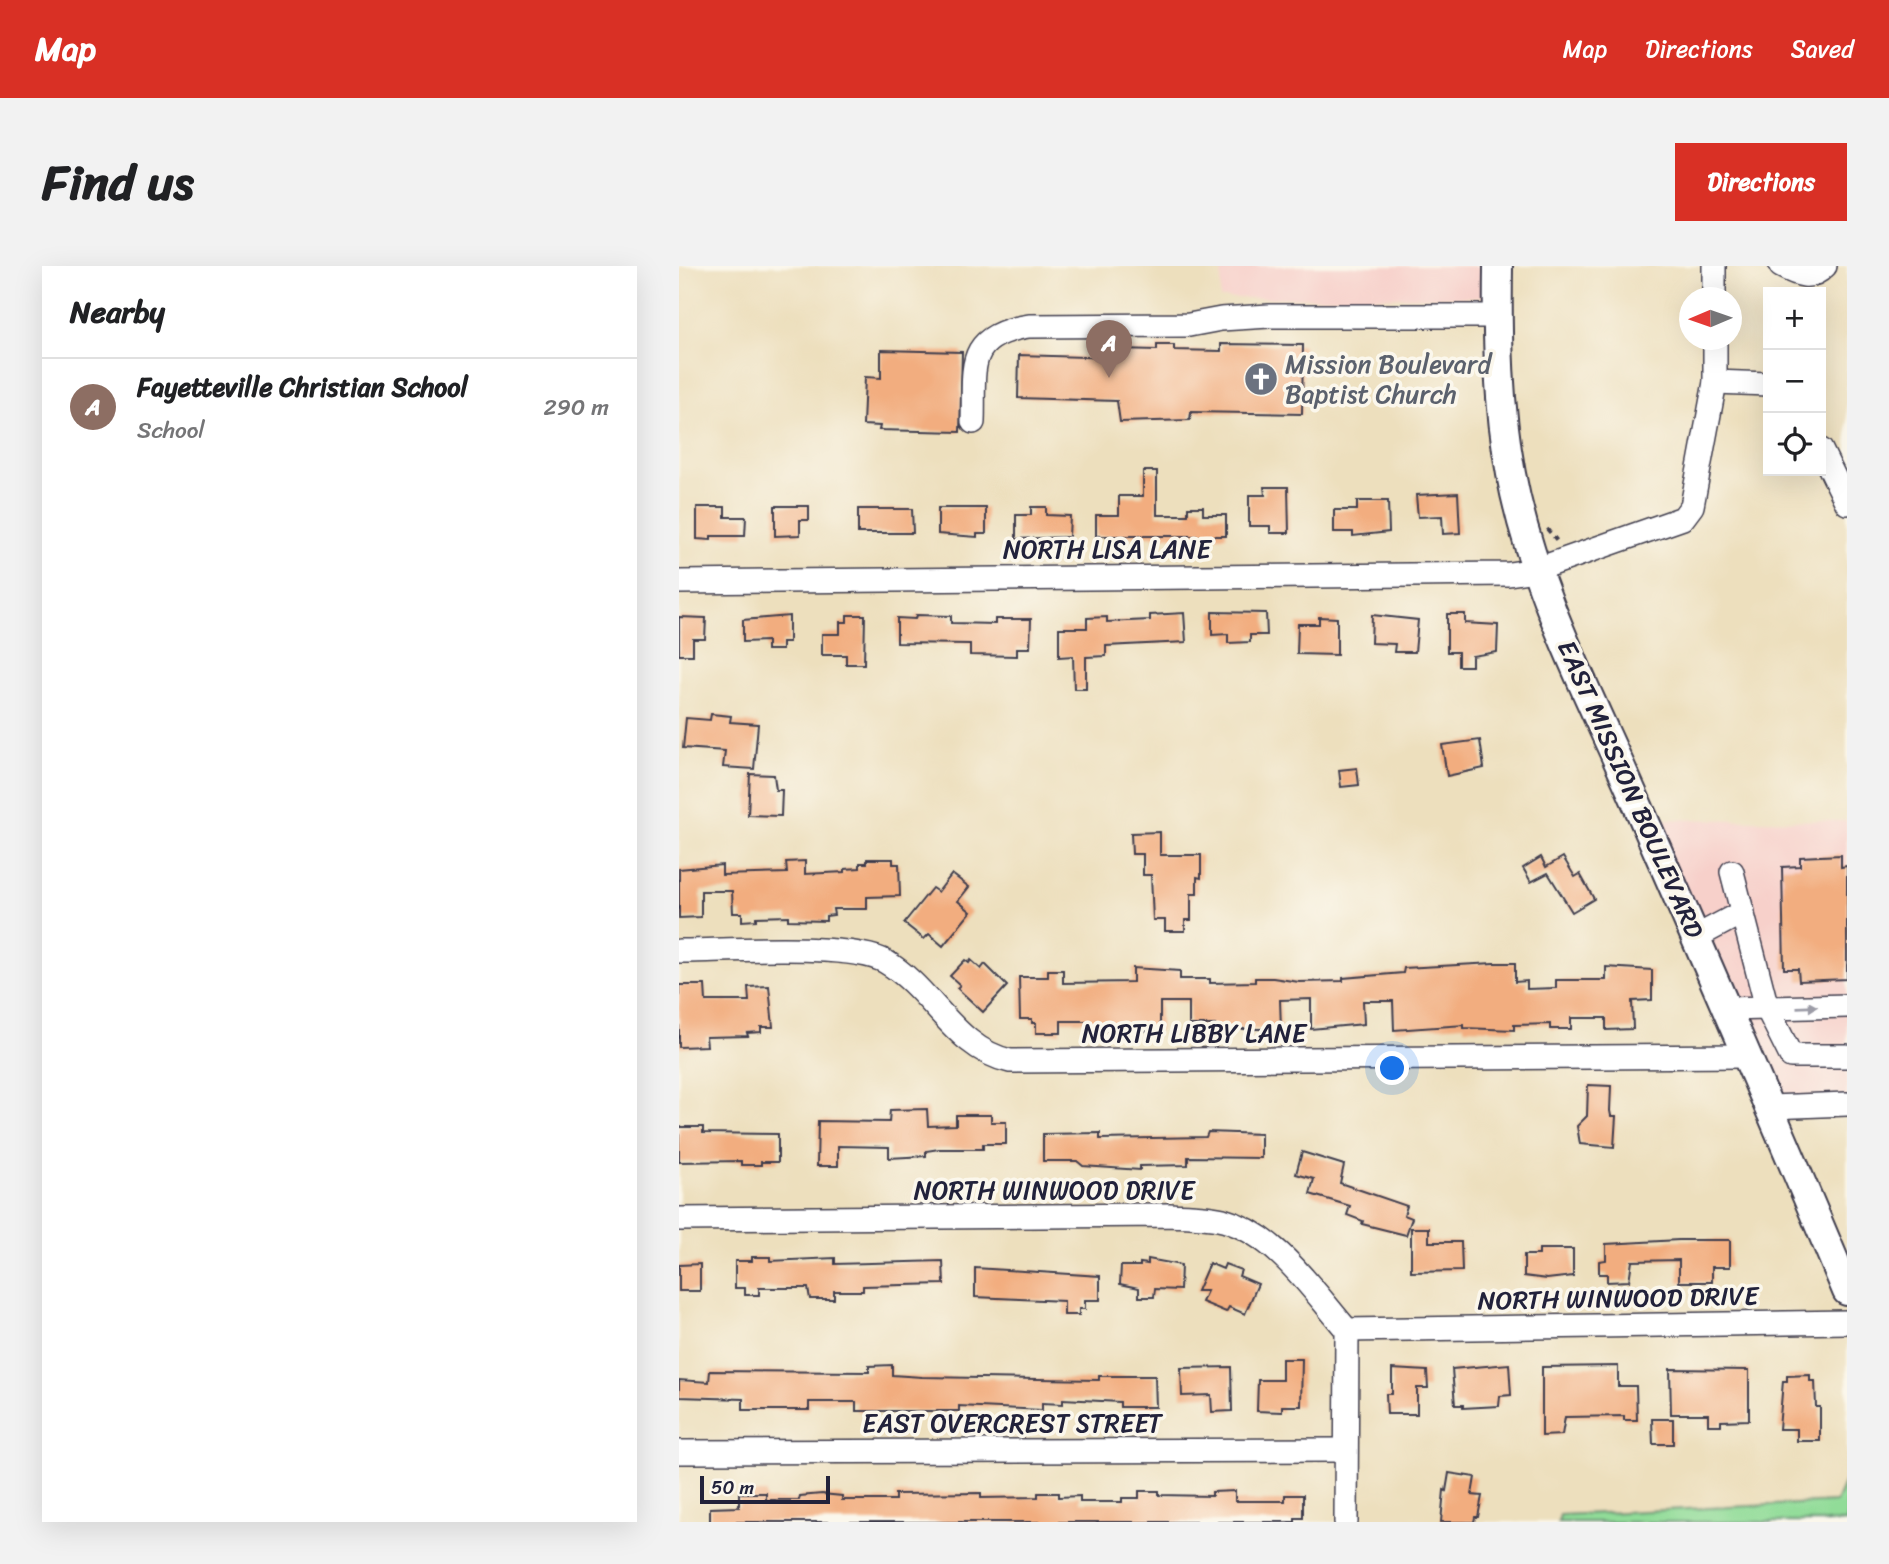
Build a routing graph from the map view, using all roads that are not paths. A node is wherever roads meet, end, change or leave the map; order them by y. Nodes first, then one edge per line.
1 (1497, 266) edge
2 (1714, 266) edge
3 (1781, 266) edge
4 (1825, 266) edge
5 (1714, 287) edge
6 (1497, 316) junction
7 (1715, 350) edge
8 (1715, 382) junction
9 (1763, 384) edge
10 (973, 422) dead end
11 (1826, 460) edge
12 (1847, 503) edge
13 (1535, 570) junction
14 (679, 582) edge
15 (1732, 872) dead end
16 (1743, 912) junction
17 (1696, 937) junction
18 (679, 951) edge
19 (1847, 1006) edge
20 (1767, 1008) junction
21 (1727, 1009) junction
22 (1748, 1056) junction
23 (1847, 1056) edge
24 (1847, 1104) edge
25 (1770, 1107) junction
26 (679, 1219) edge
27 (1847, 1291) edge
28 (1847, 1322) edge
29 (1347, 1330) junction
30 (1345, 1450) junction
31 (679, 1452) edge
32 (1346, 1522) edge

1 - 6 main road, EAST MISSION BOULEVARD
2 - 5 street
3 - 4 street
6 - 10 street
6 - 13 main road, EAST MISSION BOULEVARD
7 - 8 street, NORTH LISA LANE
8 - 9 street
8 - 13 street, NORTH LISA LANE
11 - 12 street
13 - 14 street, NORTH LISA LANE
13 - 17 main road, EAST MISSION BOULEVARD
15 - 16 street
16 - 17 street
16 - 20 street
17 - 21 main road, EAST MISSION BOULEVARD
18 - 22 street, NORTH LIBBY LANE
20 -> 19 street
20 - 21 street
20 - 23 street
21 - 22 main road, EAST MISSION BOULEVARD
22 - 25 main road, EAST MISSION BOULEVARD
24 - 25 street
25 - 27 main road, EAST MISSION BOULEVARD
26 - 29 street, NORTH WINWOOD DRIVE
28 - 29 street, NORTH WINWOOD DRIVE
29 - 30 street
30 - 31 street, EAST OVERCREST STREET
30 - 32 street

